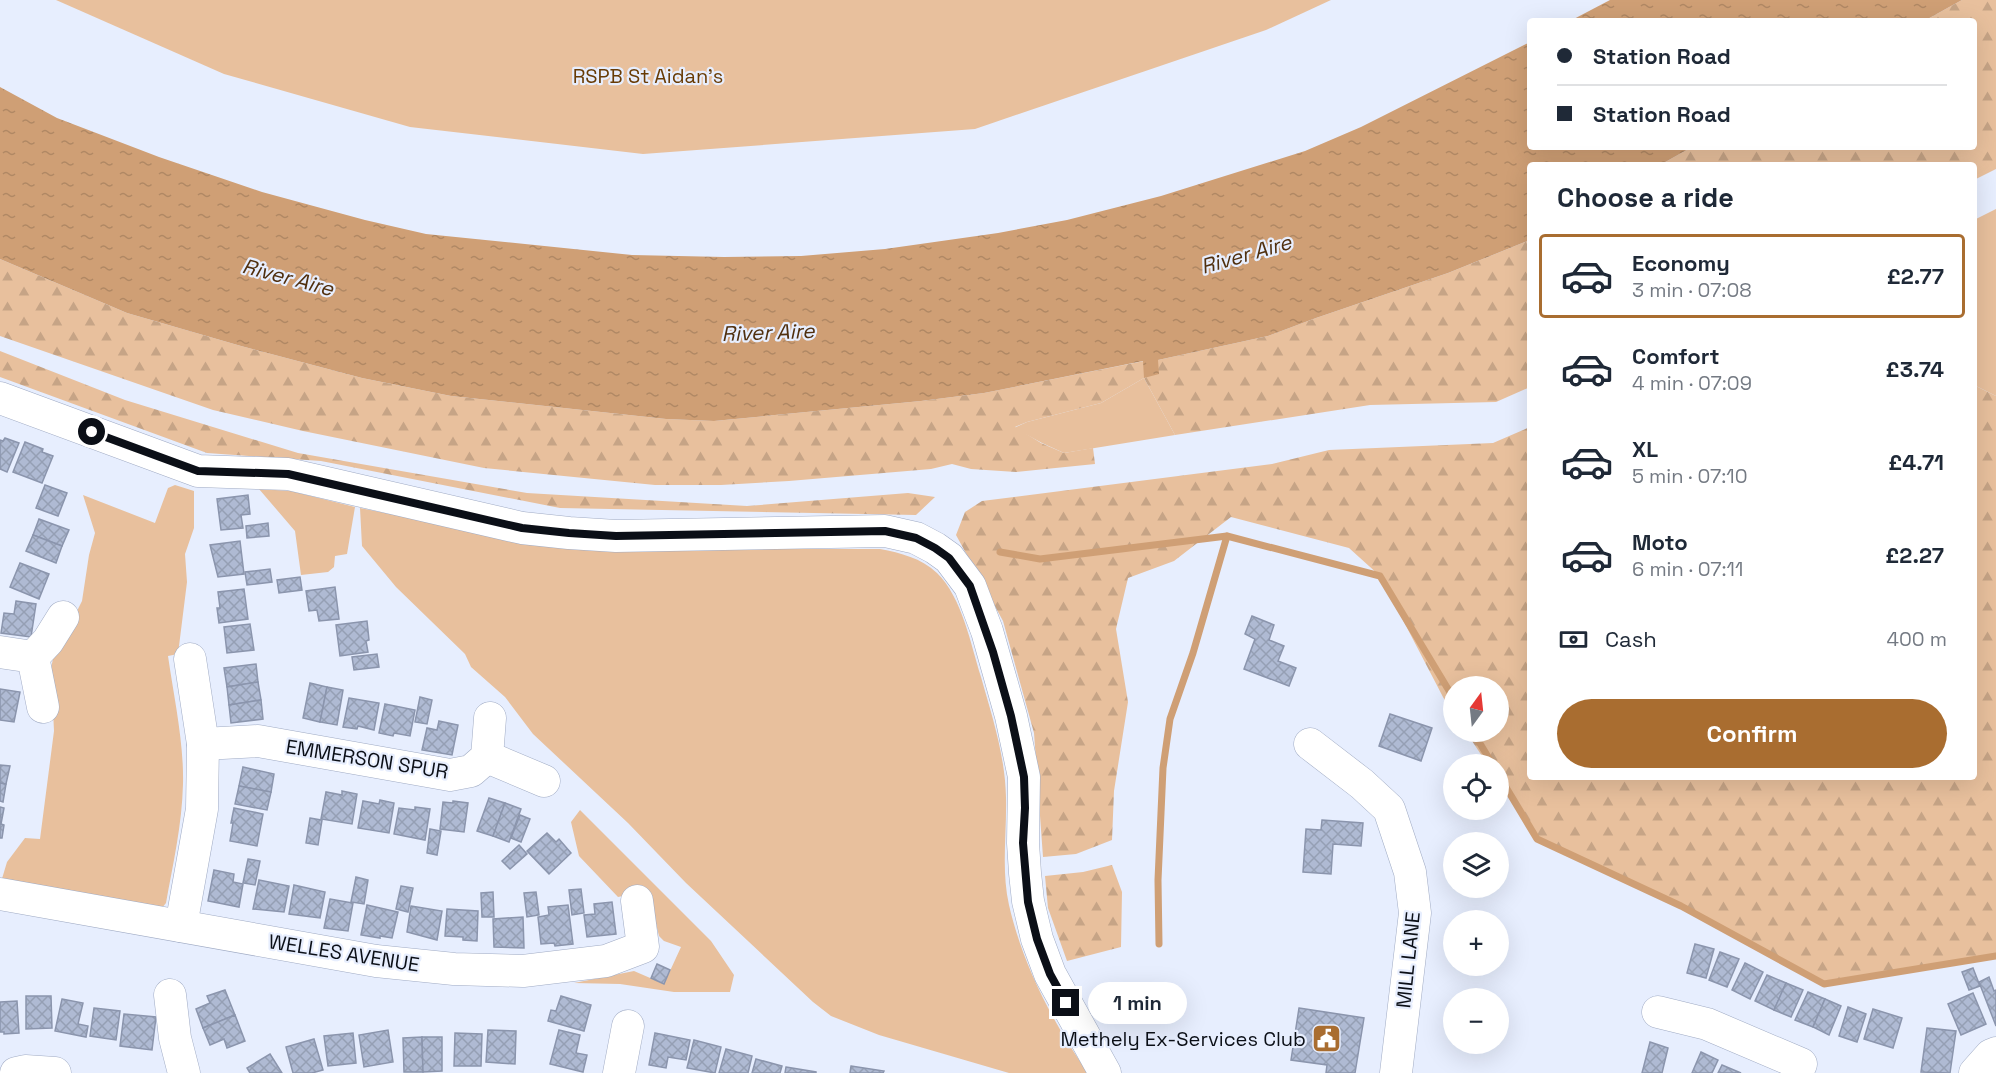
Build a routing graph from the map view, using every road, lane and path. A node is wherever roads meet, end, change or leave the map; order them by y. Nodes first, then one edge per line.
1 (0, 398) edge
2 (63, 617) dead end
3 (0, 652) edge
4 (33, 657) junction
5 (190, 659) dead end
6 (43, 707) dead end
7 (490, 718) dead end
8 (203, 744) junction
9 (1310, 744) dead end
10 (487, 757) junction
11 (544, 781) dead end
12 (0, 894) edge
13 (637, 901) dead end
14 (181, 926) junction
15 (170, 995) dead end
16 (1658, 1012) dead end
17 (628, 1026) dead end
18 (1996, 1053) edge
19 (16, 1073) edge
20 (55, 1073) edge
21 (184, 1073) edge
22 (619, 1073) edge
23 (1105, 1073) edge
24 (1396, 1073) edge
25 (1797, 1073) edge
26 (1975, 1073) edge

1 - 23 street
2 - 4 street
3 - 4 street
4 - 6 street
5 - 8 street
7 - 10 street
8 - 10 street, EMMERSON SPUR
8 - 14 street
9 - 24 street, MILL LANE
10 - 11 street
12 - 14 street, WELLES AVENUE
13 - 14 street, WELLES AVENUE
15 - 21 street
16 - 25 street
17 - 22 street
18 - 26 street
19 - 20 street

